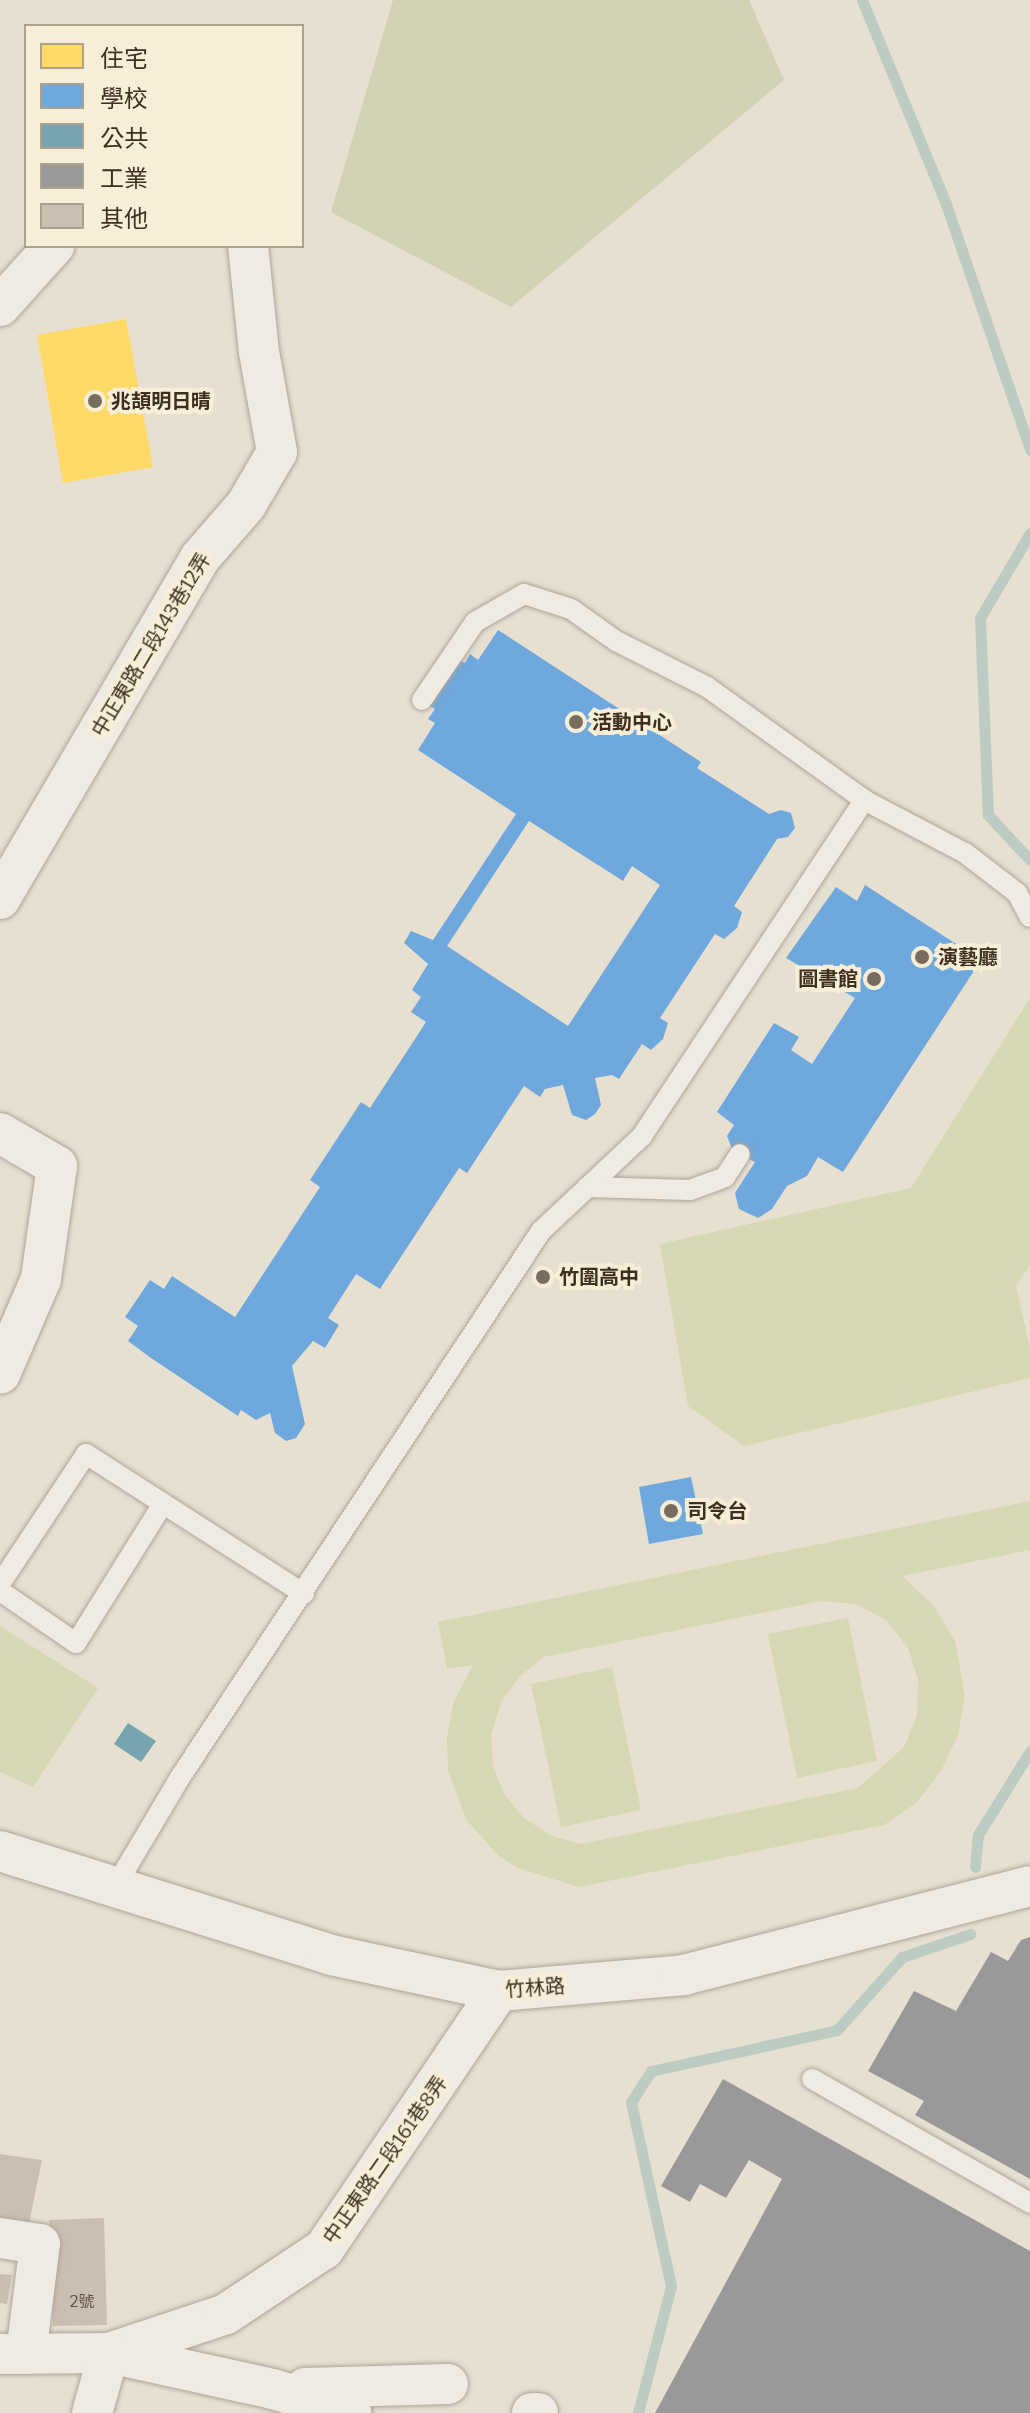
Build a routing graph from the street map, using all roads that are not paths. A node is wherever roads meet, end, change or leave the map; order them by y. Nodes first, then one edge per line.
1 (52, 248) edge
2 (248, 248) edge
3 (0, 306) edge
4 (422, 700) dead end
5 (864, 800) junction
6 (0, 899) edge
7 (1030, 917) edge
8 (0, 1133) edge
9 (740, 1154) dead end
10 (587, 1187) junction
11 (0, 1374) edge
12 (163, 1504) junction
13 (0, 1584) edge
14 (0, 1591) edge
15 (304, 1594) junction
16 (0, 1851) edge
17 (1030, 1886) edge
18 (115, 1887) junction
19 (499, 1991) junction
20 (812, 2079) dead end
21 (1030, 2203) edge
22 (0, 2238) edge
23 (109, 2353) junction
24 (13, 2354) edge
25 (448, 2384) dead end
26 (273, 2389) junction
27 (92, 2413) edge
28 (351, 2413) edge
29 (532, 2413) edge
30 (538, 2413) edge

1 - 3 street
2 - 6 street, 中正東路二段143巷12弄
4 - 5 lane
5 - 7 lane
5 - 10 lane
8 - 11 street
9 - 10 lane
10 - 15 lane
12 - 13 lane
12 - 14 lane
12 - 15 lane
15 - 18 lane
16 - 18 street, 竹林路
17 - 19 street, 竹林路
18 - 19 street, 竹林路
19 - 23 street, 中正東路二段161巷8弄
20 - 21 lane
22 - 24 street
23 - 24 street
23 - 26 street
23 - 27 street
25 - 26 street
26 - 28 street
29 - 30 street

